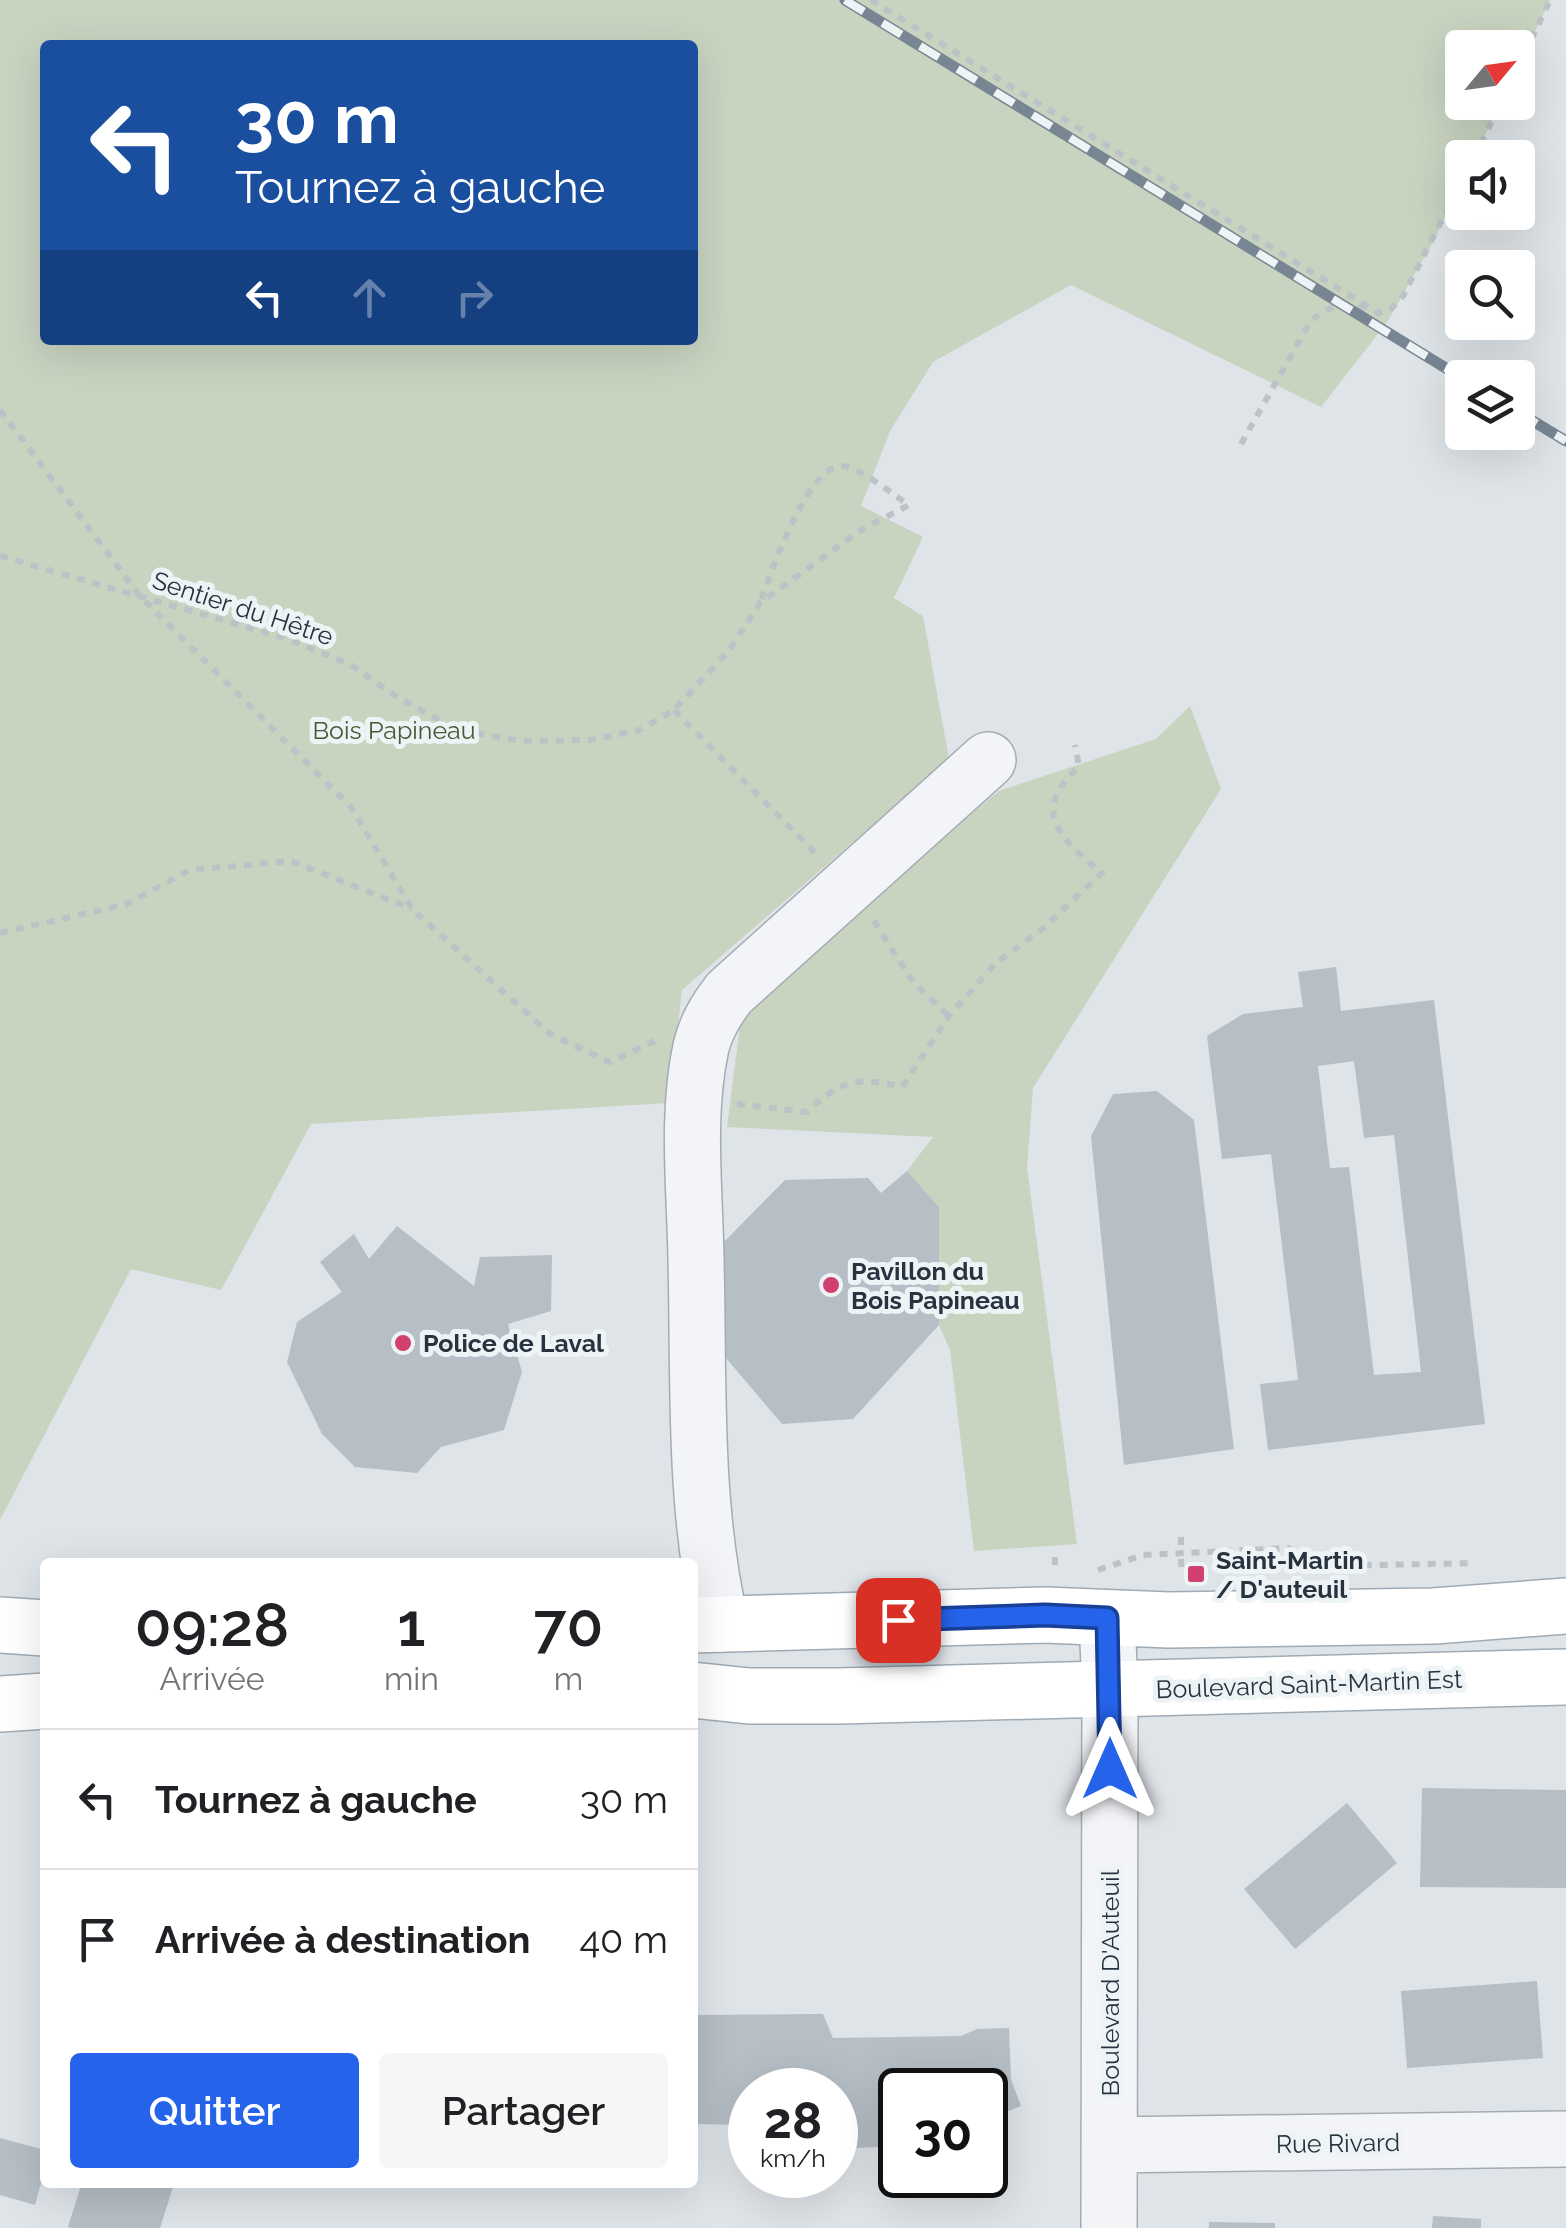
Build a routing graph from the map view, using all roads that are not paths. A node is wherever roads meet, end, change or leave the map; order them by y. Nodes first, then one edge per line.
1 (988, 760) dead end
2 (1097, 1594) junction
3 (1566, 1606) edge
4 (707, 1624) edge
5 (0, 1625) edge
6 (40, 1628) edge
7 (1566, 1678) edge
8 (1110, 1690) junction
9 (698, 1691) edge
10 (749, 1696) junction
11 (40, 1701) edge
12 (0, 1704) edge
13 (1566, 2139) edge
14 (1109, 2145) junction
15 (1109, 2228) edge

1 - 4 street
2 - 3 main road
2 - 4 main road
2 - 8 street, Boulevard D'Auteuil
4 - 10 main road
5 - 6 main road
7 - 8 main road, Boulevard Saint-Martin Est
8 - 10 main road, Boulevard Saint-Martin Est
8 - 14 street, Boulevard D'Auteuil
9 - 10 main road, Boulevard Saint-Martin Est
11 - 12 main road
13 - 14 street, Rue Rivard
14 - 15 street, Boulevard D'Auteuil

